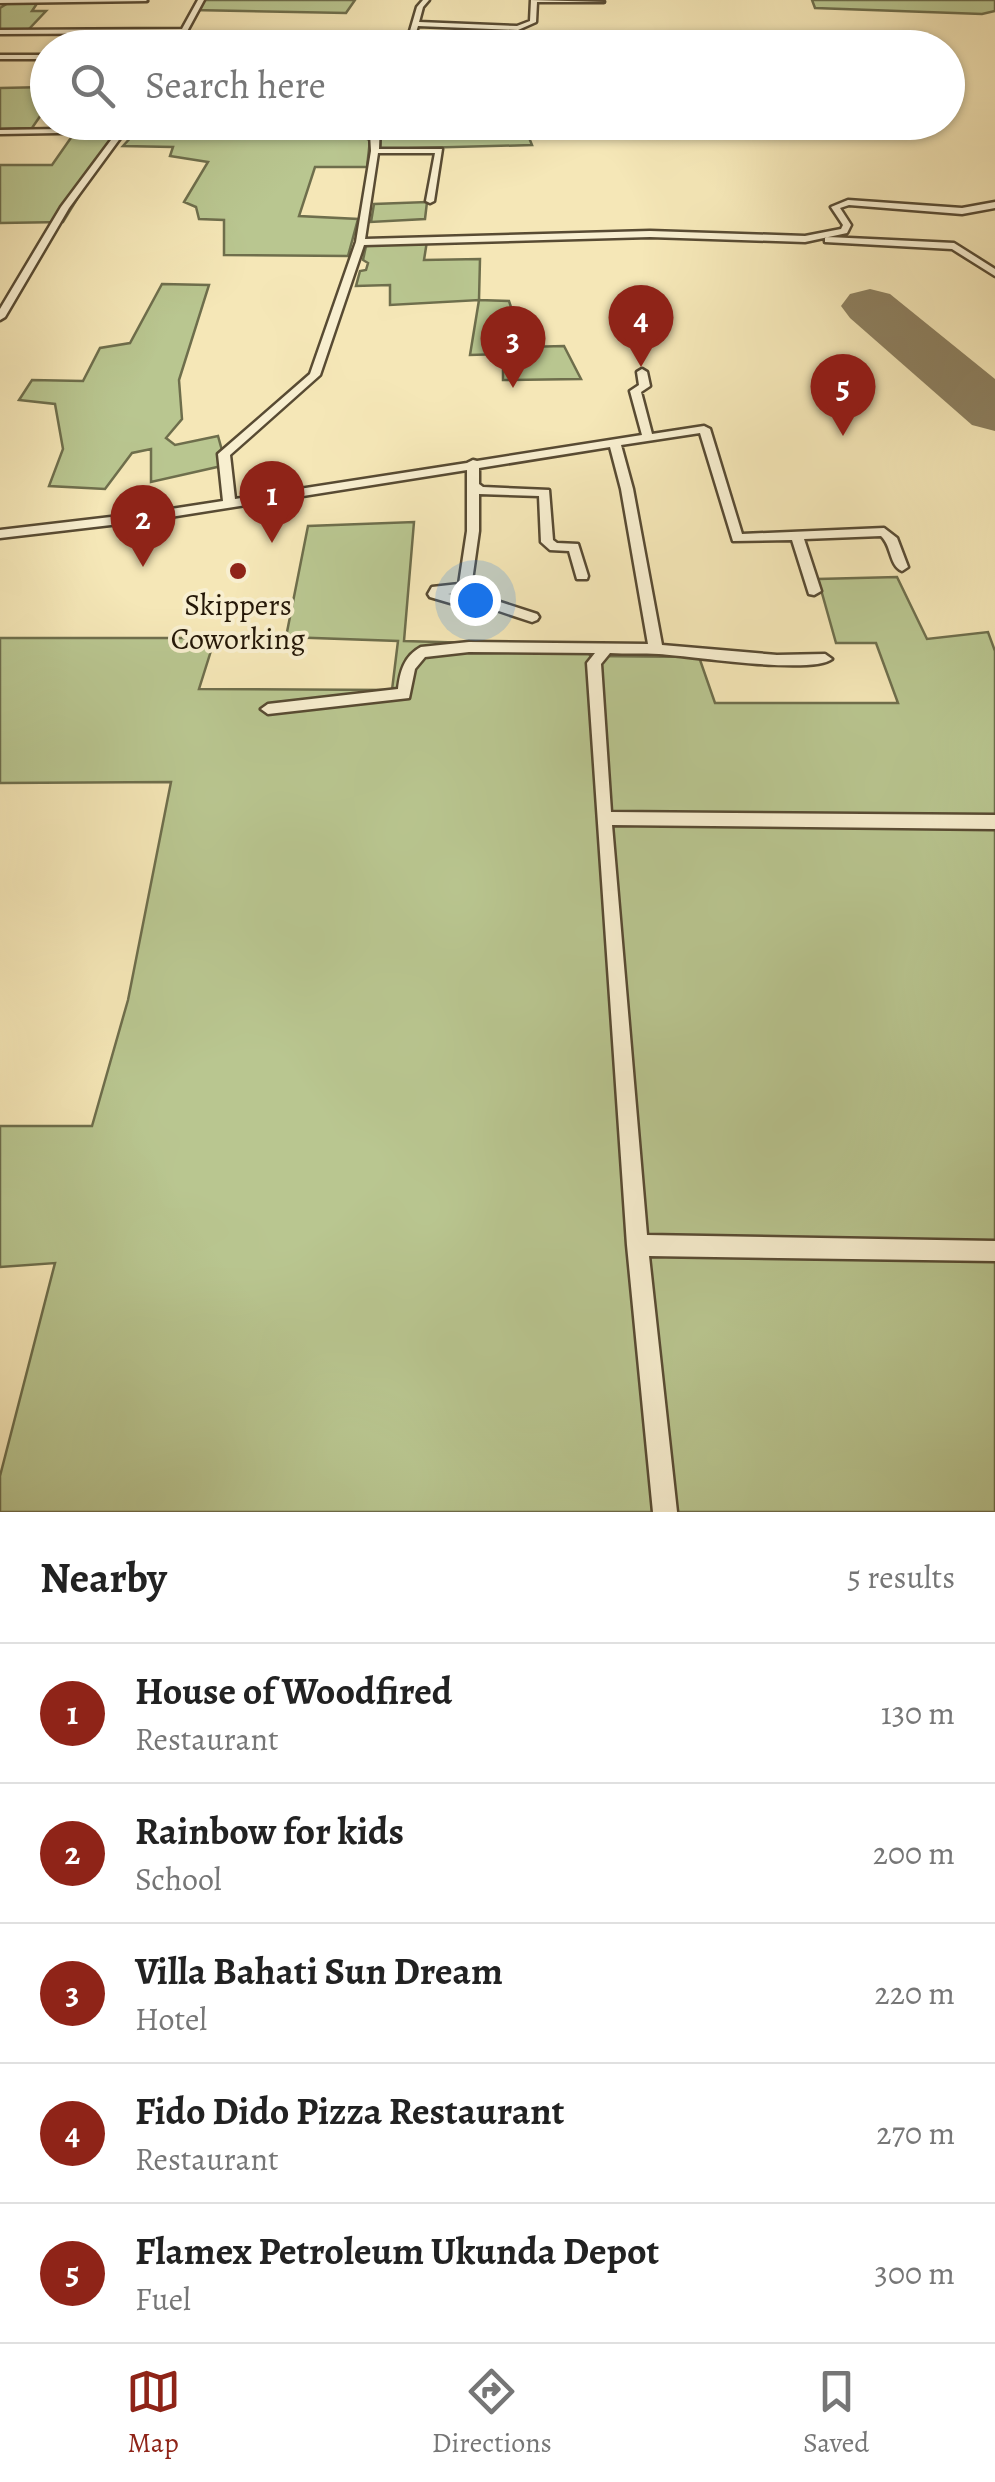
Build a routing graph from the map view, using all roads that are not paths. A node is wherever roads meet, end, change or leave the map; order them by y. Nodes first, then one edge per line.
1 (201, 0) edge
2 (426, 0) edge
3 (0, 1) edge
4 (144, 1) edge
5 (601, 2) edge
6 (414, 24) junction
7 (183, 30) edge
8 (412, 30) edge
9 (0, 32) edge
10 (30, 32) edge
11 (0, 57) edge
12 (30, 57) edge
13 (30, 131) edge
14 (0, 132) edge
15 (116, 140) edge
16 (374, 140) edge
17 (392, 140) edge
18 (430, 201) dead end
19 (995, 205) edge
20 (805, 240) junction
21 (360, 242) junction
22 (995, 273) edge
23 (0, 317) edge
24 (642, 372) dead end
25 (648, 438) junction
26 (615, 443) junction
27 (473, 463) junction
28 (472, 485) junction
29 (230, 501) junction
30 (0, 534) edge
31 (798, 536) junction
32 (902, 567) dead end
33 (582, 576) dead end
34 (814, 591) dead end
35 (532, 617) dead end
36 (656, 649) junction
37 (605, 651) junction
38 (825, 658) dead end
39 (268, 709) dead end
40 (604, 818) junction
41 (995, 822) edge
42 (636, 1245) junction
43 (995, 1252) edge
44 (665, 1512) edge

1 - 7 street
2 - 6 street
3 - 4 street
5 - 6 street
6 - 8 street
9 - 10 street
11 - 12 street
13 - 14 street
15 - 23 street
16 - 21 street
17 - 18 street
19 - 20 street
20 - 21 street
20 - 22 street
21 - 29 street
24 - 25 street
25 - 26 street
25 - 31 street
26 - 27 street
26 - 36 street
27 - 28 street
27 - 29 street
28 - 33 street
28 - 35 street
29 - 30 street
31 - 32 street
31 - 34 street
36 - 37 street
36 - 38 street
37 - 39 street
37 - 40 street
40 - 41 street
40 - 42 street
42 - 43 street
42 - 44 street

